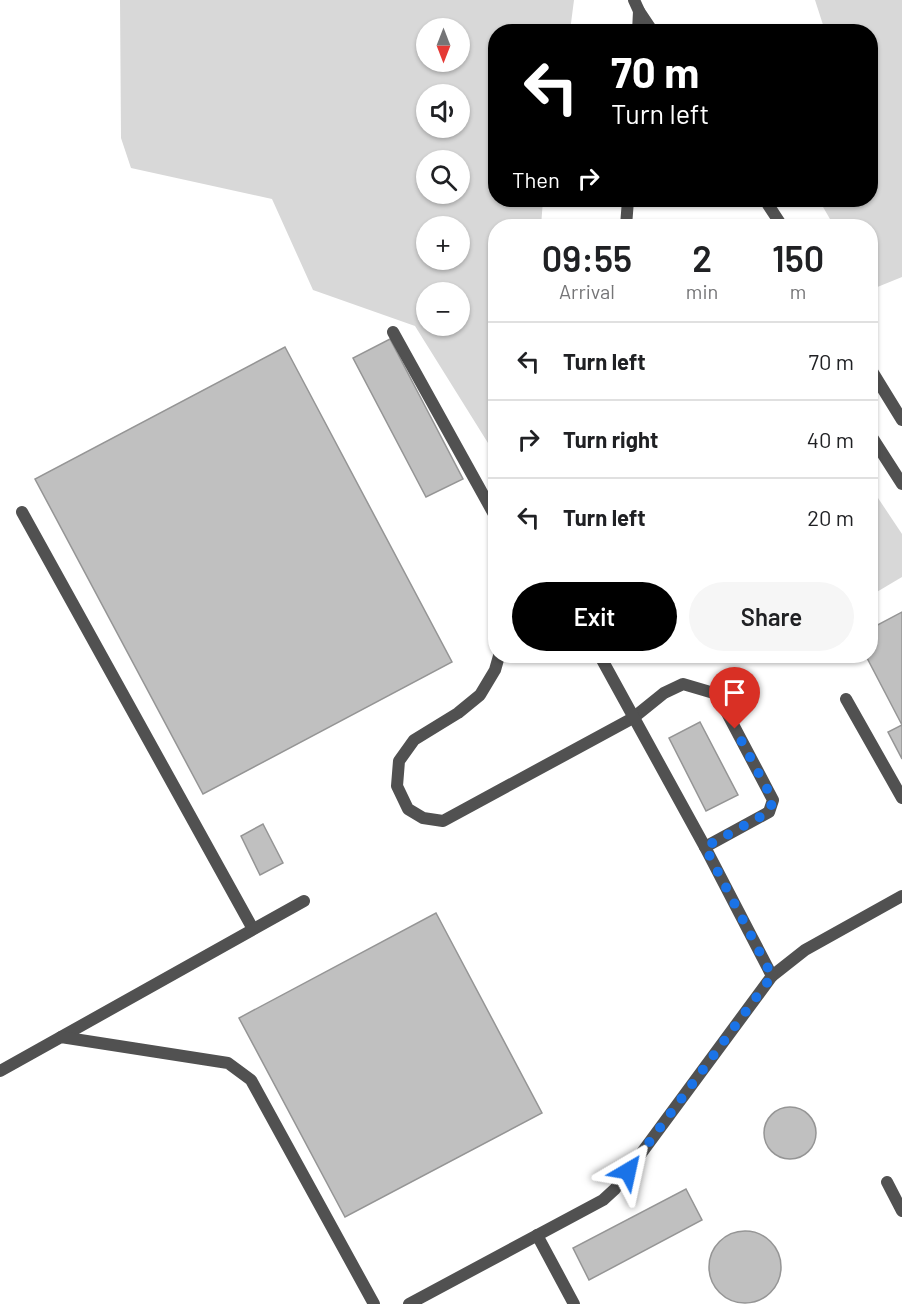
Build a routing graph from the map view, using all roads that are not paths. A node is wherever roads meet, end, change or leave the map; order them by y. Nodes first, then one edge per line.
1 (636, 6) edge
2 (637, 24) edge
3 (648, 24) edge
4 (393, 332) dead end
5 (878, 383) edge
6 (902, 420) edge
7 (878, 446) edge
8 (902, 484) edge
9 (488, 503) edge
10 (22, 512) dead end
11 (497, 663) edge
12 (604, 663) edge
13 (846, 699) dead end
14 (633, 718) junction
15 (902, 798) edge
16 (705, 847) junction
17 (902, 896) edge
18 (304, 901) dead end
19 (254, 929) junction
20 (772, 976) junction
21 (61, 1037) junction
22 (0, 1071) edge
23 (887, 1182) dead end
24 (902, 1211) edge
25 (537, 1235) junction
26 (374, 1304) edge
27 (409, 1304) edge
28 (574, 1304) edge

1 - 2 lane
1 - 3 lane
4 - 9 lane
5 - 6 lane
7 - 8 lane
10 - 19 lane
11 - 14 lane
12 - 14 lane
13 - 15 lane
14 - 16 lane
14 - 16 lane
16 - 20 lane
17 - 20 lane
18 - 19 lane
19 - 21 lane
20 - 25 lane
21 - 22 lane
21 - 26 lane
23 - 24 lane
25 - 27 lane
25 - 28 lane

